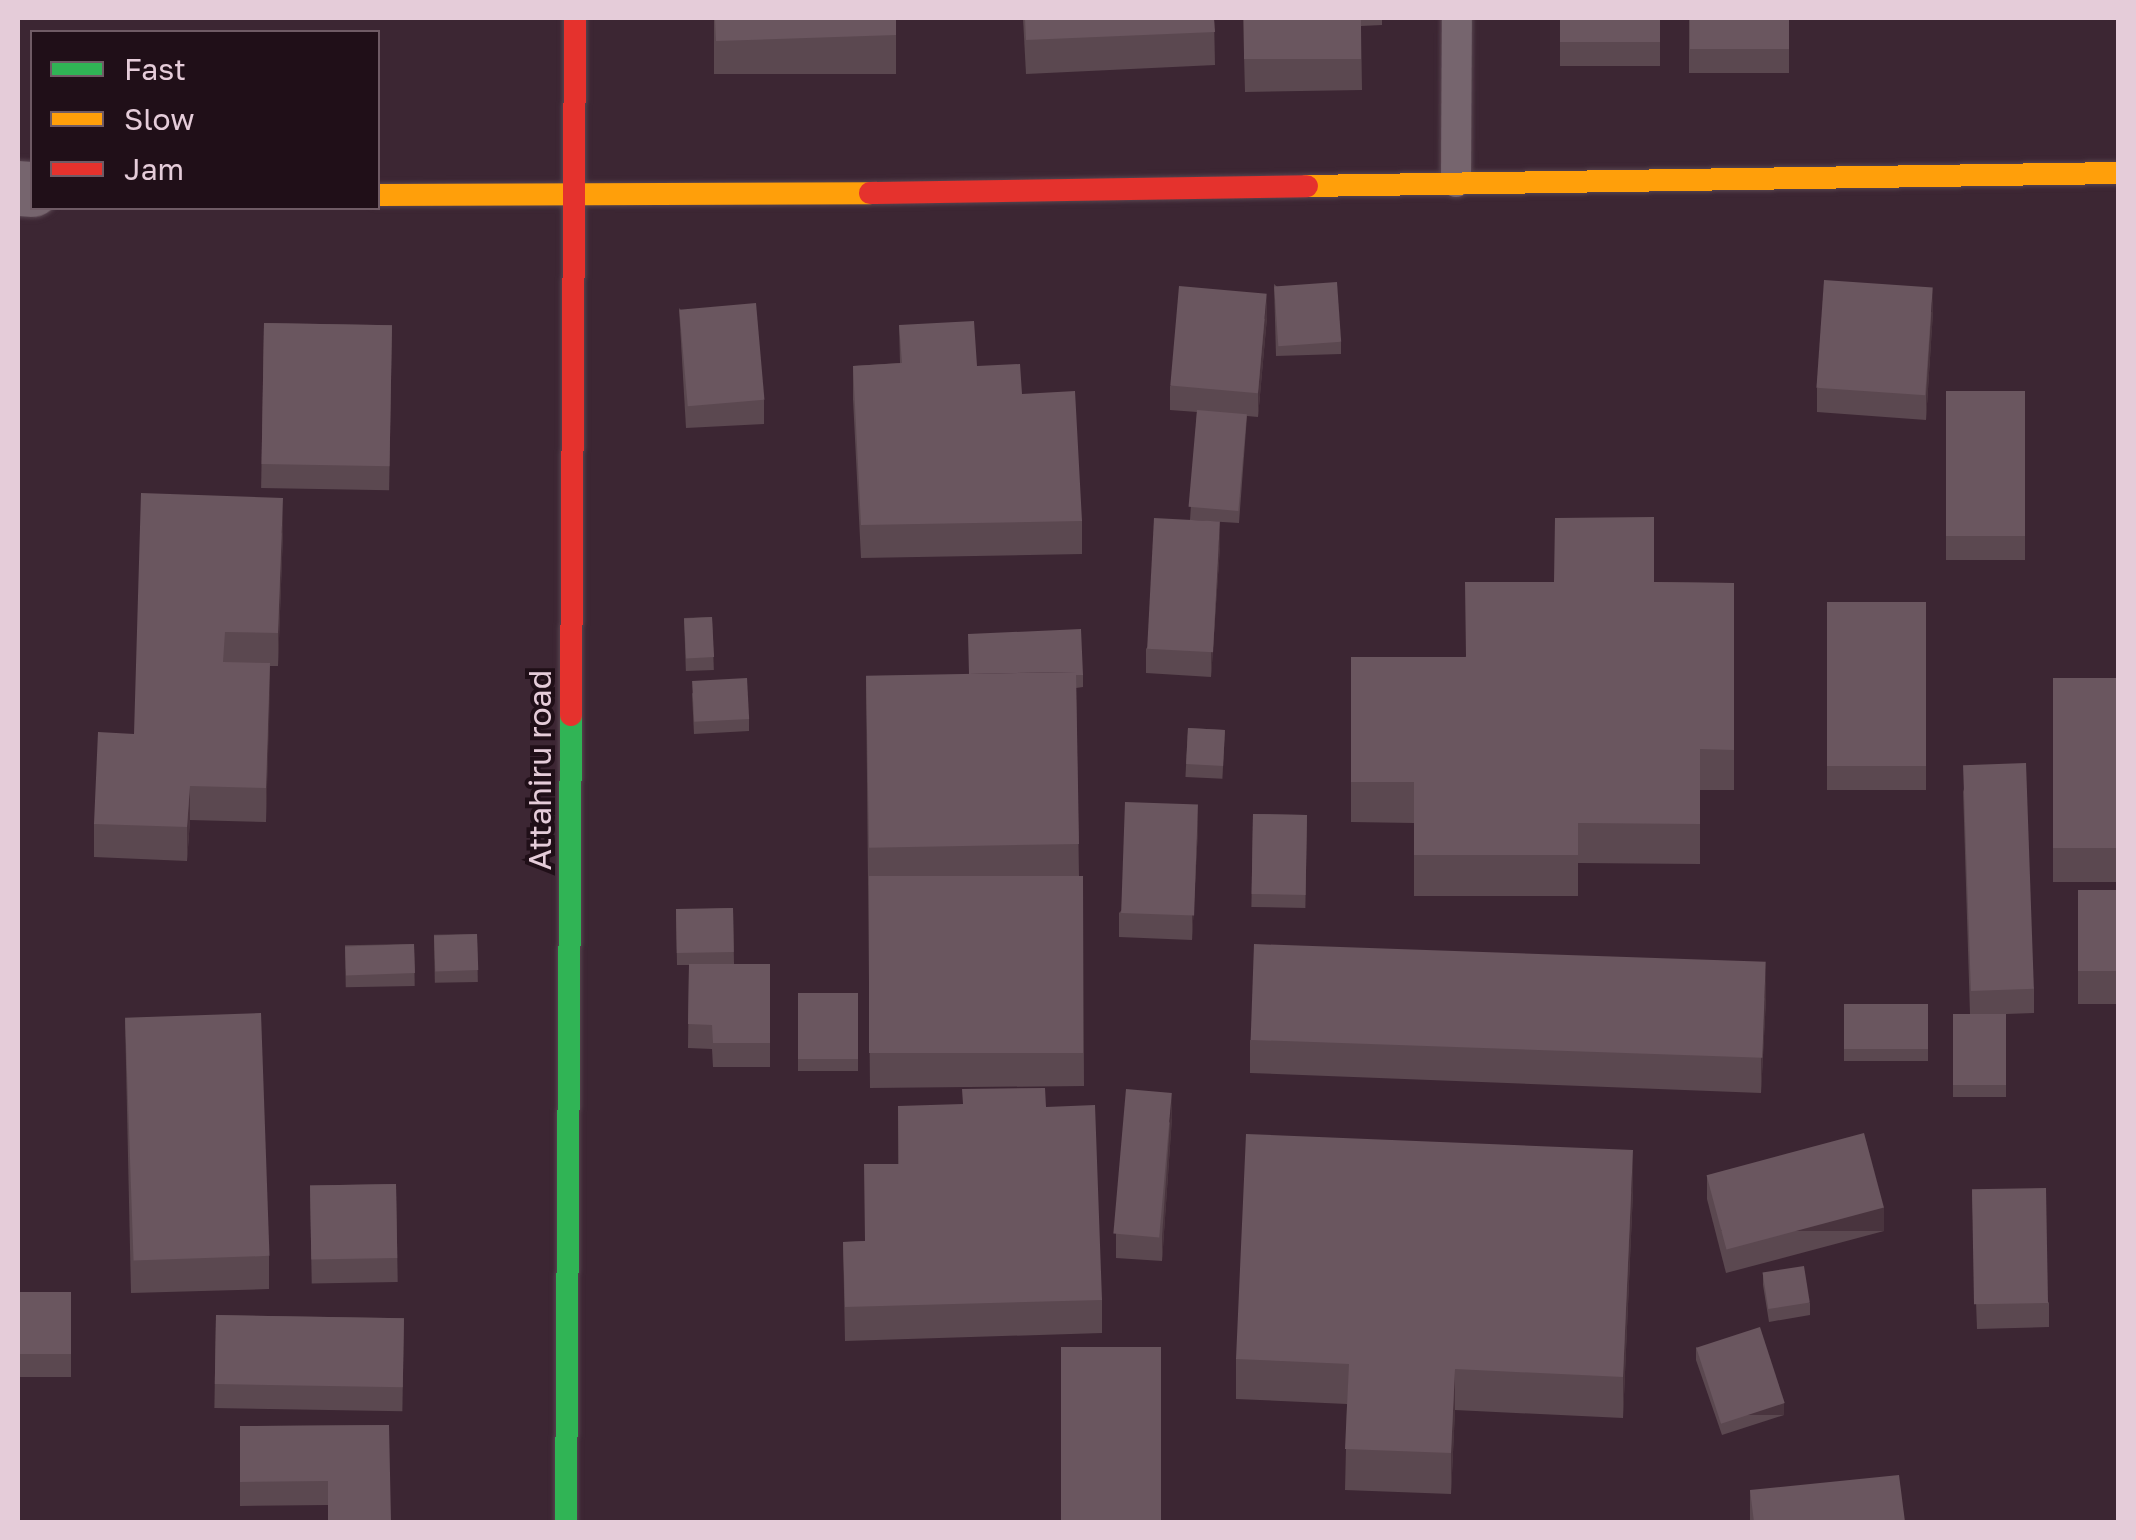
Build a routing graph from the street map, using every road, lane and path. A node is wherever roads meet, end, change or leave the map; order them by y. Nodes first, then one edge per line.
1 (574, 18) edge
2 (1457, 18) edge
3 (2118, 174) edge
4 (1456, 182) junction
5 (380, 195) edge
6 (575, 198) junction
7 (566, 1522) edge

1 - 6 street, Attahiru road
2 - 4 lane
3 - 4 street
4 - 6 street
5 - 6 street
6 - 7 street, Attahiru road

